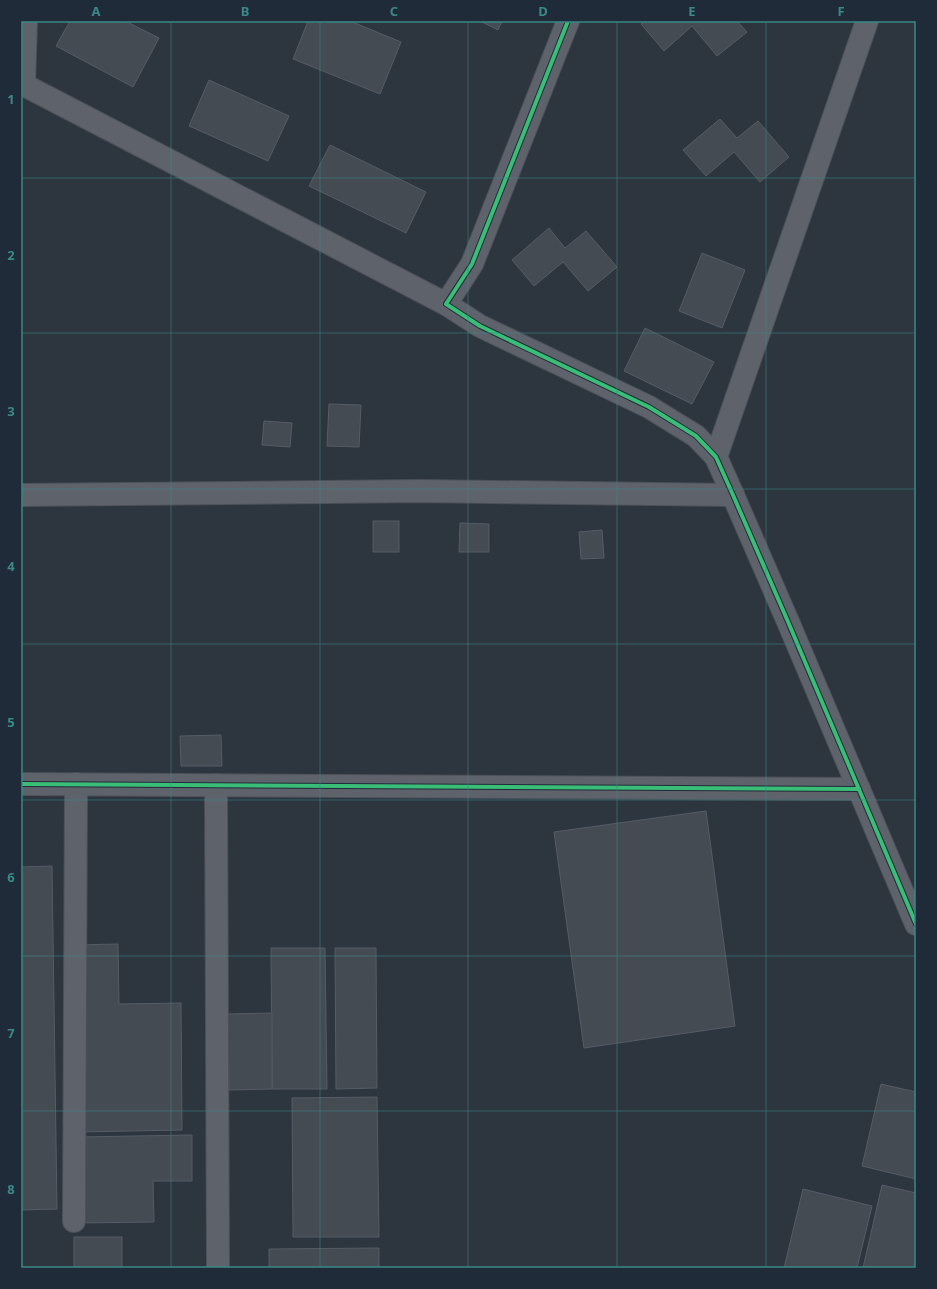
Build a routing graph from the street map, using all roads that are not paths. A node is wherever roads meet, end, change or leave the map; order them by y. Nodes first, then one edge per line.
1 (26, 21) edge
2 (568, 21) edge
3 (867, 21) edge
4 (22, 85) edge
5 (446, 304) junction
6 (716, 457) junction
7 (21, 495) edge
8 (734, 495) junction
9 (21, 784) edge
10 (76, 784) junction
11 (216, 785) junction
12 (858, 789) junction
13 (916, 924) edge
14 (74, 1221) dead end
15 (218, 1268) edge

1 - 4 street
2 - 5 street
3 - 6 street
4 - 5 street
5 - 6 street
6 - 8 street
7 - 8 street
8 - 12 street
9 - 10 street
10 - 11 street
10 - 14 street
11 - 12 street
11 - 15 street
12 - 13 street

